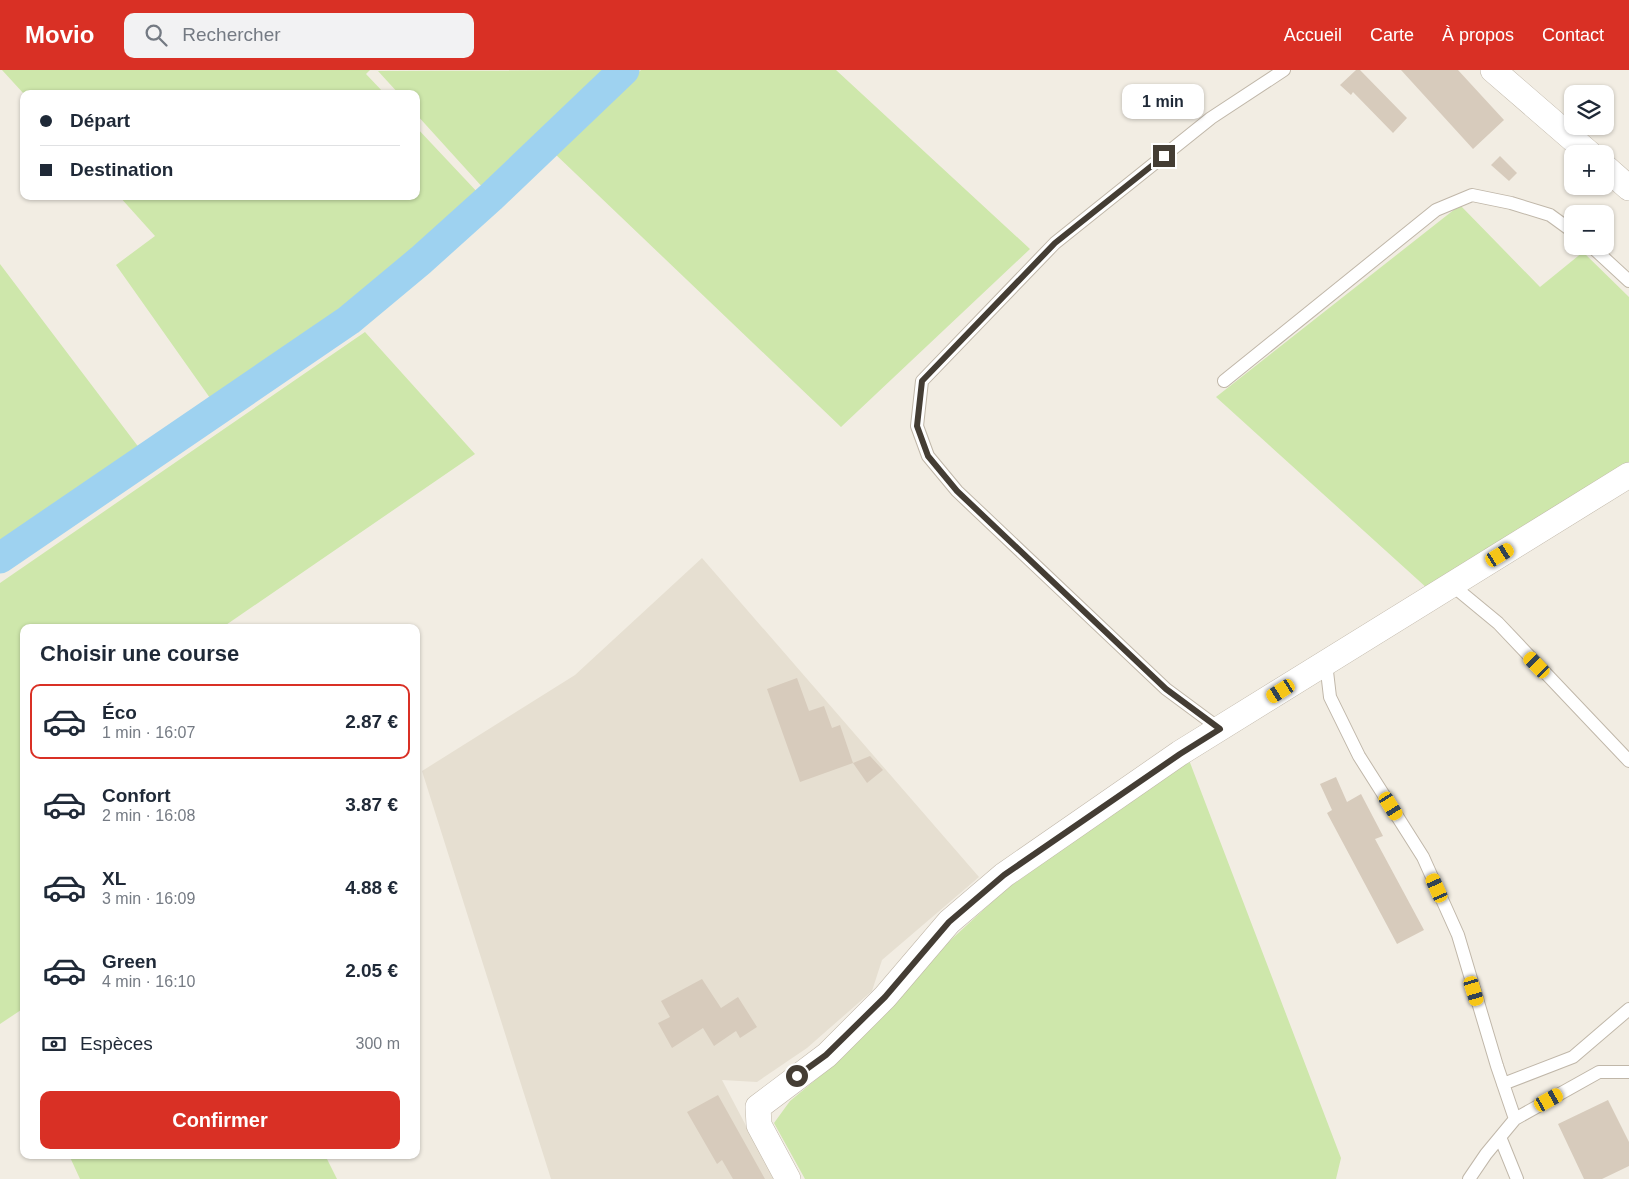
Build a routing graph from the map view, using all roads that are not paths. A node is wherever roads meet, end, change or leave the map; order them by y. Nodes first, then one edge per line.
1 (1284, 70) edge
2 (1493, 70) edge
3 (1580, 145) edge
4 (1614, 175) edge
5 (1629, 188) edge
6 (1564, 225) edge
7 (1602, 255) edge
8 (1629, 281) edge
9 (1224, 381) dead end
10 (1629, 475) edge
11 (1452, 585) junction
12 (1326, 663) junction
13 (1220, 729) junction
14 (1629, 761) edge
15 (1629, 1009) edge
16 (1629, 1072) edge
17 (1503, 1084) junction
18 (1515, 1119) junction
19 (1500, 1138) junction
20 (788, 1179) edge
21 (1469, 1179) edge
22 (1517, 1179) edge

1 - 13 lane
2 - 3 street
4 - 5 street
6 - 9 lane
7 - 8 lane
10 - 11 street
11 - 12 street
11 - 14 lane
12 - 13 street
12 - 17 lane
13 - 20 street
15 - 17 lane
16 - 18 lane
17 - 18 lane
18 - 19 lane
19 - 21 lane
19 - 22 lane

